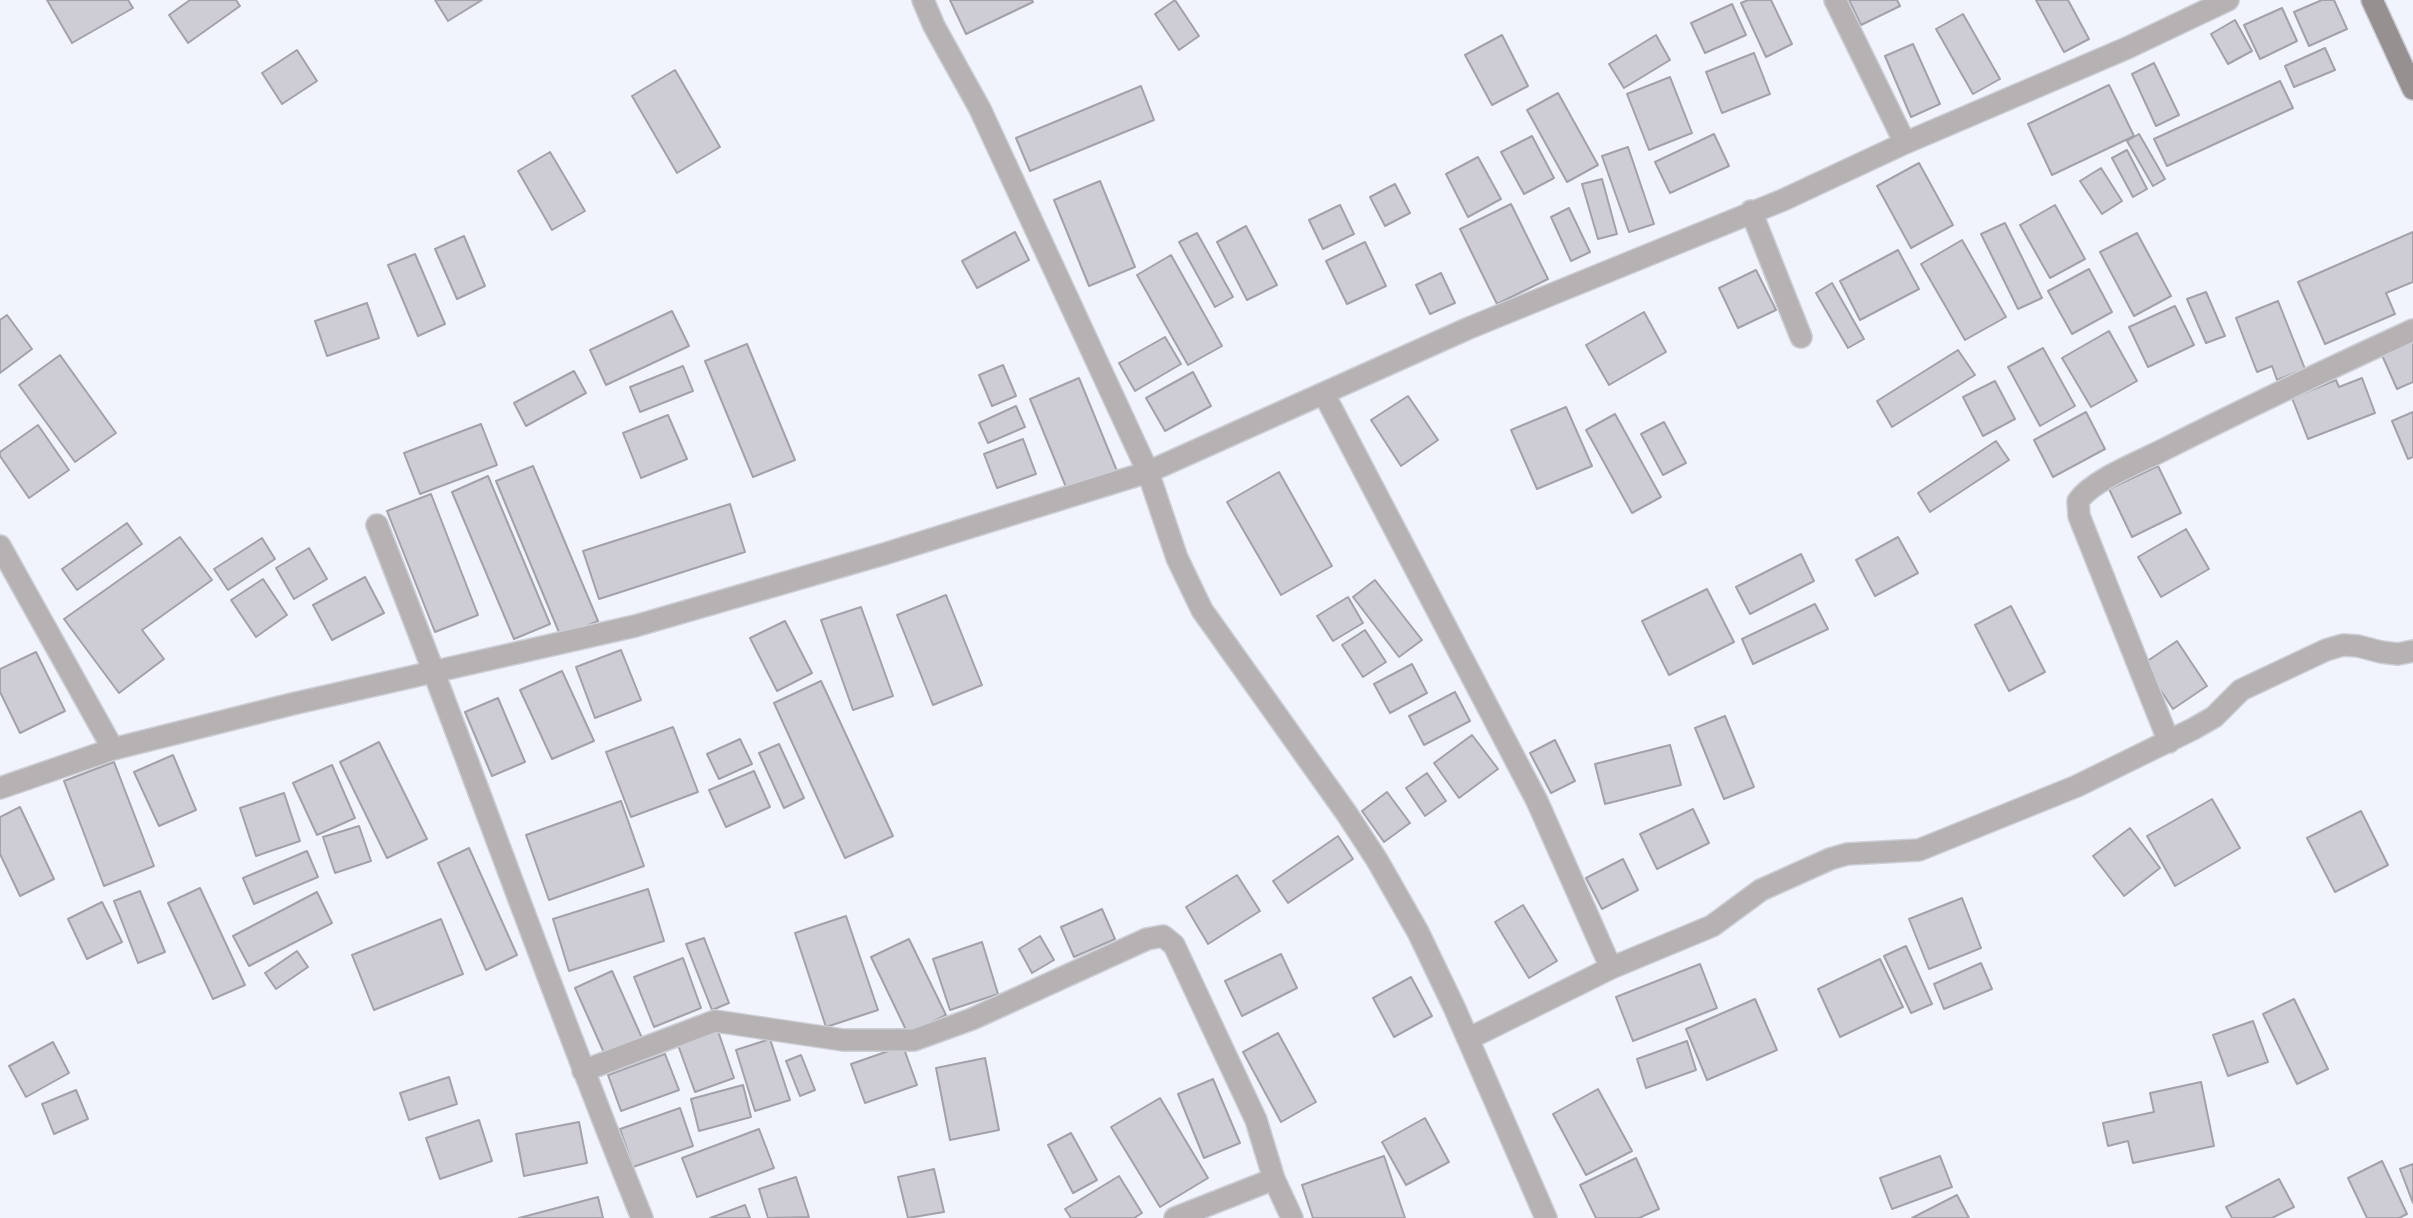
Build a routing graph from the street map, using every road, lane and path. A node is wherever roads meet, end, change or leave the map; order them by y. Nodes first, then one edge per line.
1 (923, 0) edge
2 (1835, 0) edge
3 (2228, 0) edge
4 (2372, 0) edge
5 (2413, 89) edge
6 (1905, 143) junction
7 (1751, 211) junction
8 (2413, 330) edge
9 (1801, 337) dead end
10 (1324, 394) junction
11 (1147, 472) junction
12 (377, 525) dead end
13 (0, 546) edge
14 (2413, 651) edge
15 (435, 673) junction
16 (2169, 742) junction
17 (113, 749) junction
18 (0, 788) edge
19 (1611, 968) junction
20 (1468, 1039) junction
21 (583, 1071) junction
22 (1274, 1179) junction
23 (642, 1218) edge
24 (1175, 1218) edge
25 (1293, 1218) edge
26 (1546, 1218) edge

1 - 11 street
2 - 6 street
3 - 6 street
4 - 5 street
6 - 7 street
7 - 9 street
7 - 10 street
8 - 16 street
10 - 11 street
10 - 19 street
11 - 15 street
11 - 20 street
12 - 15 street
13 - 17 street
14 - 16 street
15 - 17 street
15 - 21 street
16 - 19 street
17 - 18 street
19 - 20 street
20 - 26 street
21 - 22 street
21 - 23 street
22 - 24 street
22 - 25 street

